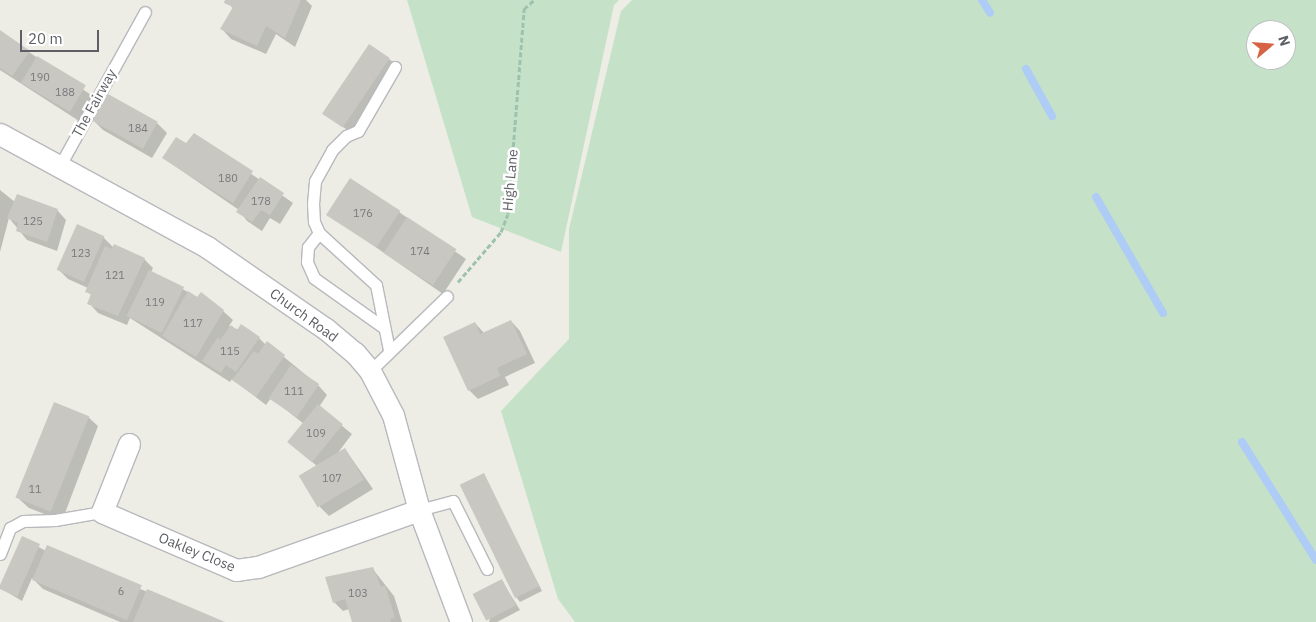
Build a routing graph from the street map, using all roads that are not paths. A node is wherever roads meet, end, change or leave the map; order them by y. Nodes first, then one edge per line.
1 (145, 12) dead end
2 (395, 67) dead end
3 (0, 134) edge
4 (59, 168) junction
5 (319, 233) junction
6 (447, 296) road end
7 (383, 326) junction
8 (389, 350) junction
9 (370, 372) junction
10 (129, 444) dead end
11 (419, 510) junction
12 (102, 512) junction
13 (0, 554) edge
14 (487, 569) dead end
15 (461, 622) edge

1 - 4 lane, The Fairway
2 - 5 lane
3 - 4 street, Church Road
4 - 9 street, Church Road
5 - 7 lane
5 - 7 lane
6 - 8 lane
7 - 8 lane
8 - 9 lane
9 - 11 street, Church Road
10 - 12 street
11 - 12 street, Oakley Close
11 - 14 lane
11 - 15 street, Church Road
12 - 13 lane

